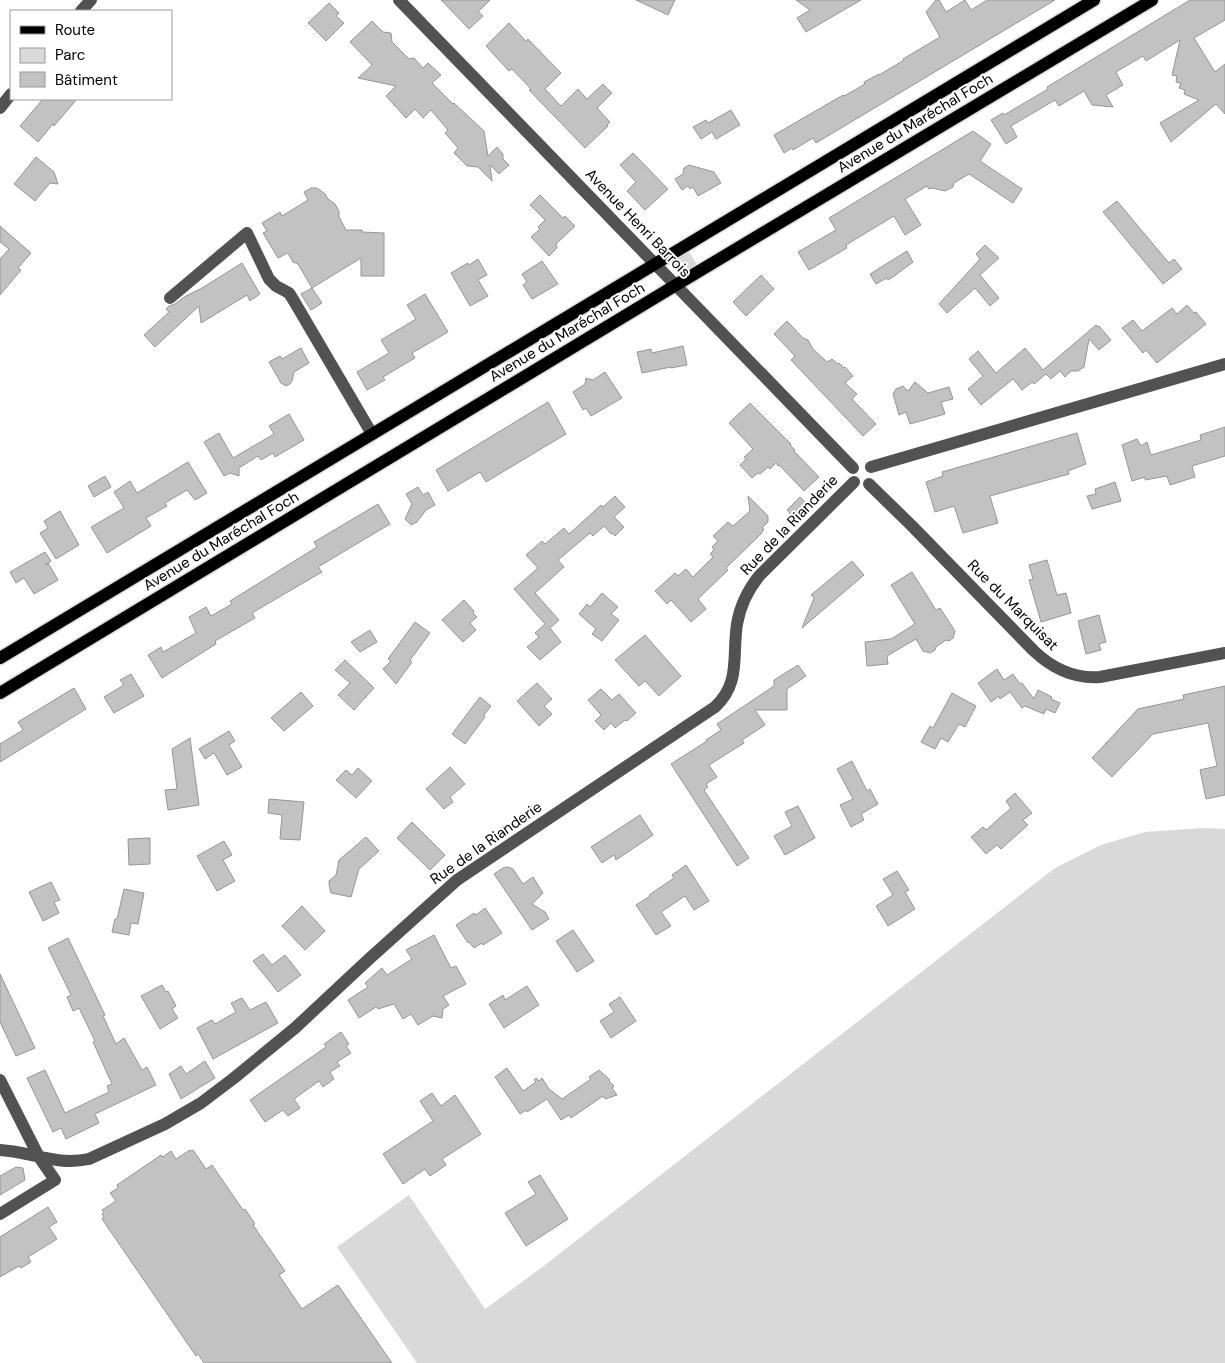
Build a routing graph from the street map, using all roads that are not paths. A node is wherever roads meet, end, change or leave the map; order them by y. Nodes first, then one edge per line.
1 (91, 0) edge
2 (399, 0) edge
3 (1094, 0) edge
4 (1152, 0) edge
5 (83, 10) edge
6 (10, 95) edge
7 (0, 108) edge
8 (656, 264) junction
9 (676, 285) junction
10 (170, 298) dead end
11 (1225, 364) edge
12 (372, 434) junction
13 (871, 467) junction
14 (853, 468) junction
15 (854, 482) junction
16 (870, 484) junction
17 (1225, 653) edge
18 (0, 658) edge
19 (0, 693) edge
20 (0, 1080) edge
21 (0, 1150) edge
22 (39, 1157) junction
23 (0, 1214) edge

1 - 5 street
2 - 8 street, Avenue Henri Barrois
3 - 8 main road, Avenue du Maréchal Foch
4 - 9 main road, Avenue du Maréchal Foch
6 - 7 street
8 - 9 street, Avenue Henri Barrois
8 - 12 main road, Avenue du Maréchal Foch
9 - 14 street, Avenue Henri Barrois
9 - 19 main road, Avenue du Maréchal Foch
10 - 12 street
11 - 13 street
12 - 18 main road, Avenue du Maréchal Foch
13 - 14 street
13 - 16 street
14 - 15 street
15 - 16 street
15 - 22 street, Rue de la Rianderie
16 - 17 street, Rue du Marquisat
20 - 22 street
21 - 22 street, Rue de la Rianderie
22 - 23 street

